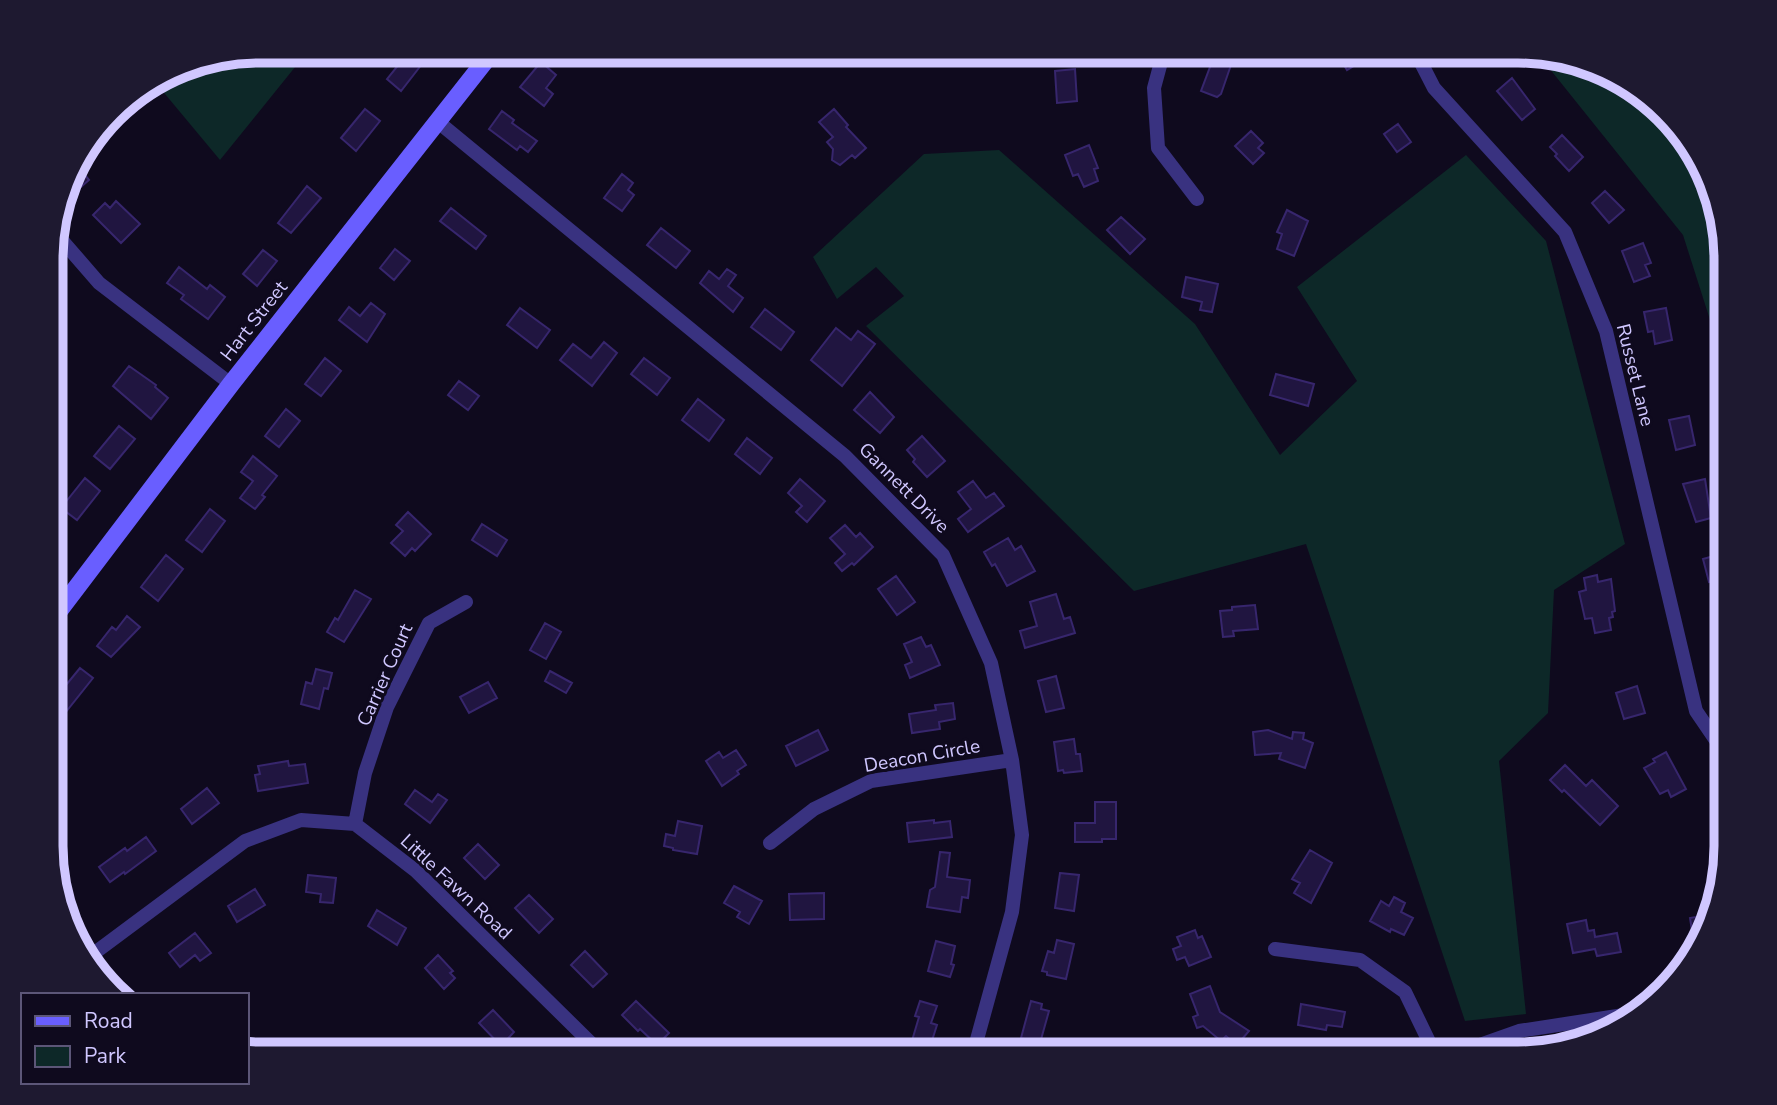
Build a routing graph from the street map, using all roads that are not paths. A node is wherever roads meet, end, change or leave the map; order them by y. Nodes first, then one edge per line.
1 (483, 63) edge
2 (1161, 63) edge
3 (1421, 63) edge
4 (437, 121) junction
5 (1197, 200) dead end
6 (64, 243) edge
7 (231, 384) junction
8 (466, 601) dead end
9 (63, 605) edge
10 (1714, 737) edge
11 (1012, 760) junction
12 (355, 824) junction
13 (770, 843) dead end
14 (1275, 949) dead end
15 (95, 953) edge
16 (1615, 1016) edge
17 (590, 1042) edge
18 (976, 1042) edge
19 (1429, 1042) edge
20 (1488, 1042) edge

1 - 4 street, Hart Street
2 - 5 street
3 - 10 street, Russet Lane
4 - 7 street, Hart Street
4 - 11 street, Gannett Drive
6 - 7 street
7 - 9 street, Hart Street
8 - 12 street, Carrier Court
11 - 13 street, Deacon Circle
11 - 18 street, Gannett Drive
12 - 15 street
12 - 17 street, Little Fawn Road
14 - 19 street
16 - 20 street

